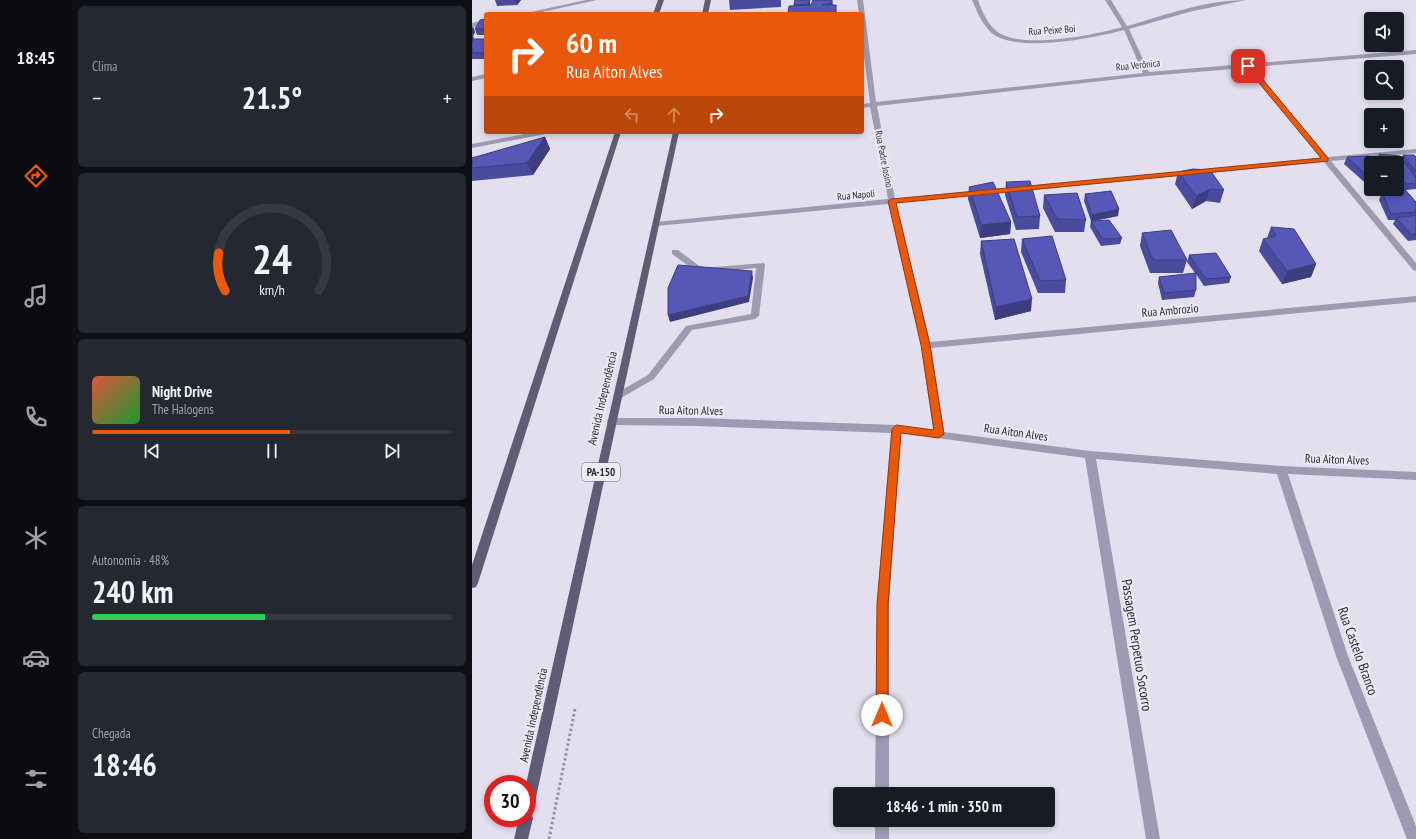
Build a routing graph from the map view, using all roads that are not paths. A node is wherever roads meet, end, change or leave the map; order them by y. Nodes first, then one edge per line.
1 (594, 0) edge
2 (661, 0) edge
3 (708, 0) edge
4 (860, 0) edge
5 (975, 0) edge
6 (1108, 0) edge
7 (1243, 0) edge
8 (535, 12) edge
9 (657, 12) edge
10 (705, 12) edge
11 (861, 12) edge
12 (484, 22) edge
13 (472, 25) edge
14 (1125, 27) junction
15 (864, 32) edge
16 (1416, 52) edge
17 (1248, 66) junction
18 (1147, 74) junction
19 (484, 76) edge
20 (472, 79) edge
21 (873, 105) junction
22 (864, 106) edge
23 (535, 134) edge
24 (617, 134) edge
25 (676, 134) edge
26 (472, 146) edge
27 (1416, 151) edge
28 (1326, 159) junction
29 (892, 201) junction
30 (656, 224) junction
31 (675, 252) dead end
32 (1416, 268) edge
33 (1416, 299) edge
34 (926, 345) junction
35 (618, 396) junction
36 (612, 422) junction
37 (896, 429) junction
38 (939, 434) junction
39 (1090, 455) junction
40 (1281, 470) junction
41 (1416, 476) edge
42 (474, 569) edge
43 (472, 583) edge
44 (535, 775) edge
45 (882, 787) edge
46 (524, 827) edge
47 (882, 827) edge
48 (521, 839) edge
49 (882, 839) edge
50 (1153, 839) edge
51 (1414, 839) edge

1 - 8 street
2 - 9 main road
3 - 10 main road
4 - 11 street, Rua Padre Josino
5 - 14 street, Rua Peixe Boi
6 - 14 street
7 - 14 street, Rua Peixe Boi
12 - 13 street
14 - 18 street
15 - 21 street, Rua Padre Josino
16 - 17 street, Rua Verônica
17 - 18 street, Rua Verônica
17 - 28 street
18 - 21 street, Rua Verônica
19 - 20 street
21 - 22 street, Rua Verônica
21 - 29 street, Rua Padre Josino
23 - 26 street
24 - 42 main road
25 - 30 main road, Avenida Independência / PA-150
27 - 28 street, Rua Napoli
28 - 29 street, Rua Napoli
28 - 32 street
29 - 30 street, Rua Napoli
29 - 34 street, Rua Padre Josino
30 - 35 main road, Avenida Independência / PA-150
31 - 35 street
33 - 34 street, Rua Ambrozio
34 - 38 street, Rua Padre Josino
35 - 36 main road, Avenida Independência / PA-150
36 - 37 street, Rua Aiton Alves
36 - 44 main road, Avenida Independência / PA-150
37 - 38 street, Rua Aiton Alves
37 - 45 street
38 - 39 street, Rua Aiton Alves
39 - 40 street, Rua Aiton Alves
39 - 50 street, Passagem Perpetuo Socorro
40 - 41 street, Rua Aiton Alves
40 - 51 street, Rua Castelo Branco
42 - 43 main road
46 - 48 main road
47 - 49 street

